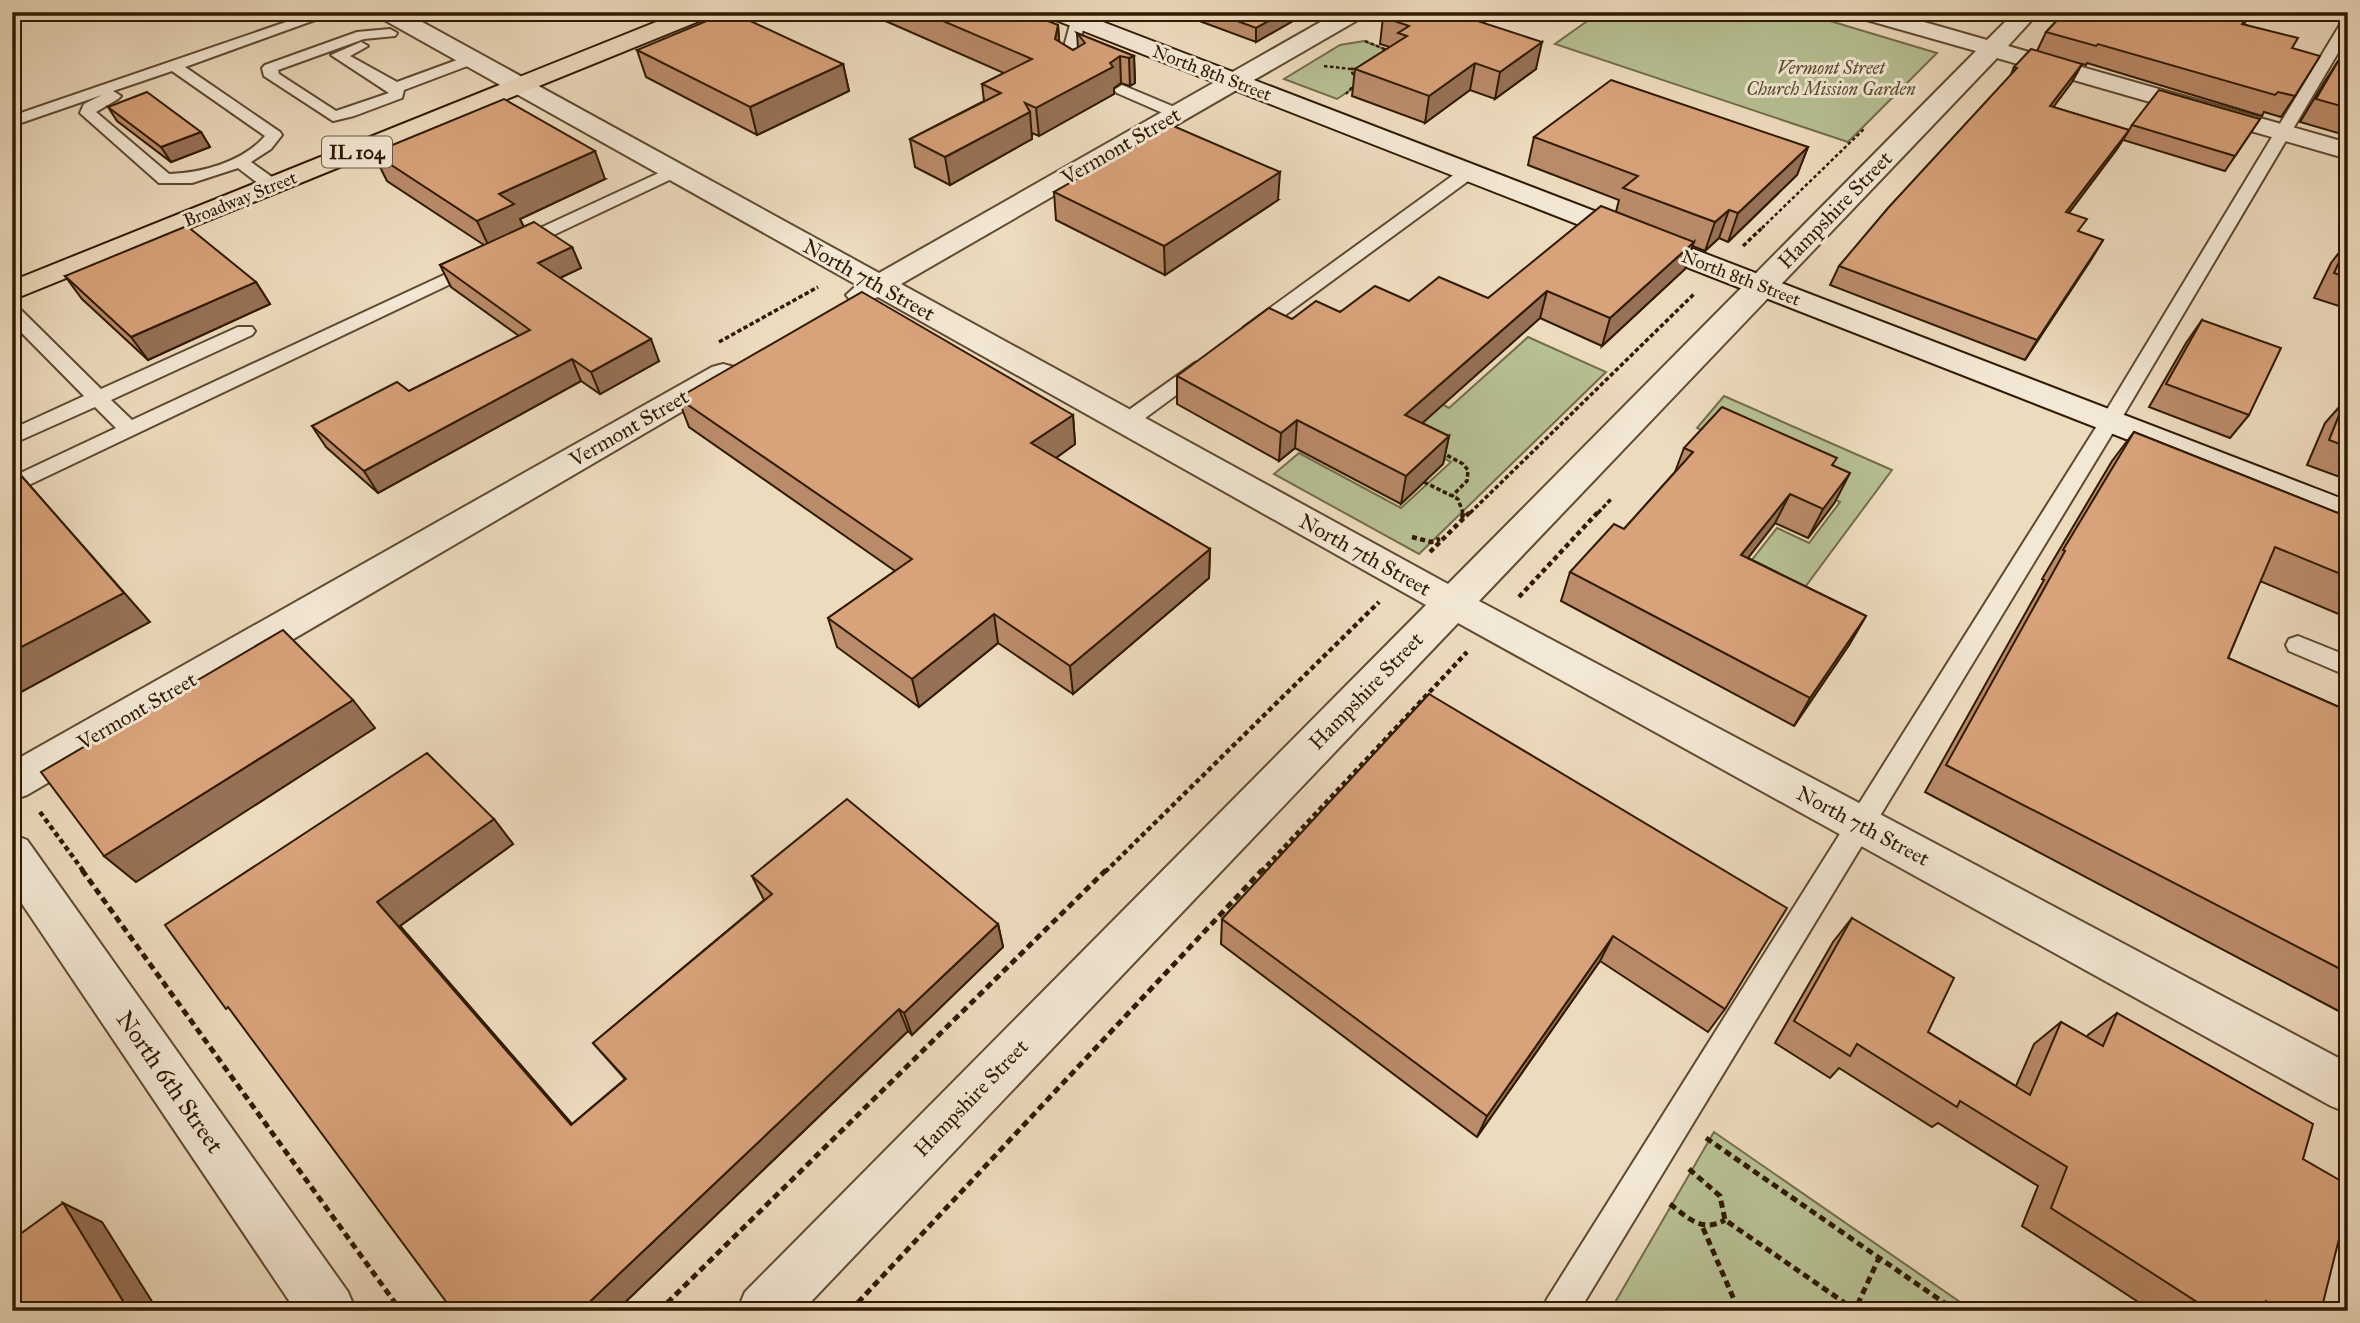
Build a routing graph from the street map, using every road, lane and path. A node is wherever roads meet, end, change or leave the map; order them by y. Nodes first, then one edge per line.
1 (330, 12) edge
2 (1864, 12) edge
3 (2028, 12) edge
4 (688, 14) edge
5 (1067, 17) edge
6 (396, 23) edge
7 (2348, 23) edge
8 (1357, 27) edge
9 (1992, 49) junction
10 (1394, 56) edge
11 (473, 59) junction
12 (1368, 67) edge
13 (178, 69) junction
14 (1076, 69) edge
15 (1350, 69) dead end
16 (1235, 82) junction
17 (1356, 83) edge
18 (1362, 84) edge
19 (521, 85) junction
20 (396, 88) junction
21 (1122, 90) edge
22 (1178, 114) junction
23 (12, 121) edge
24 (2283, 132) junction
25 (2348, 151) edge
26 (240, 162) junction
27 (676, 170) junction
28 (1469, 172) junction
29 (273, 186) junction
30 (878, 285) junction
31 (1761, 286) junction
32 (12, 291) edge
33 (12, 312) edge
34 (830, 313) edge
35 (245, 331) dead end
36 (34, 335) junction
37 (1235, 342) edge
38 (12, 344) edge
39 (1213, 359) edge
40 (745, 361) edge
41 (99, 398) junction
42 (2110, 421) junction
43 (1126, 422) junction
44 (130, 430) junction
45 (12, 437) edge
46 (1432, 447) edge
47 (1424, 482) edge
48 (12, 485) edge
49 (1617, 493) dead end
50 (1452, 496) junction
51 (2348, 514) edge
52 (1400, 530) dead end
53 (1450, 531) junction
54 (1405, 577) junction
55 (1452, 603) junction
56 (1493, 625) junction
57 (2298, 645) dead end
58 (2348, 667) edge
59 (12, 783) edge
60 (38, 808) edge
61 (1858, 823) junction
62 (12, 853) edge
63 (2348, 1089) edge
64 (1678, 1119) junction
65 (1659, 1148) junction
66 (1639, 1181) junction
67 (1725, 1220) junction
68 (1703, 1228) junction
69 (1879, 1258) junction
70 (1856, 1310) edge
71 (329, 1311) edge
72 (401, 1311) edge
73 (659, 1311) edge
74 (764, 1311) edge
75 (850, 1311) edge
76 (1559, 1311) edge
77 (1739, 1311) edge
78 (1956, 1311) edge

1 - 13 lane
2 - 9 street
3 - 9 street, Hampshire Street
4 - 19 main road, Broadway Street / IL 104
5 - 14 lane
5 - 16 street, North 8th Street
6 - 11 street, North 7th Street
6 - 20 lane
6 - 20 lane
7 - 24 lane
8 - 10 path
8 - 16 street, Vermont Street
9 - 24 street
9 - 31 street, Hampshire Street
11 - 19 street, North 7th Street
11 - 20 lane
12 - 15 path
13 - 23 lane
13 - 26 lane
13 - 26 lane
16 - 22 street, Vermont Street
16 - 28 street, North 8th Street
17 - 18 path
19 - 27 street, North 7th Street
19 - 29 main road, Broadway Street / IL 104
21 - 22 lane
22 - 30 street, Vermont Street
24 - 25 street
24 - 42 lane
26 - 29 lane
27 - 30 street, North 7th Street
27 - 44 lane
28 - 31 street, North 8th Street
28 - 37 lane
29 - 32 main road, Broadway Street / IL 104
30 - 34 street, Vermont Street
30 - 43 street, North 7th Street
31 - 42 street, North 8th Street
31 - 55 street, Hampshire Street
33 - 36 lane
35 - 41 lane
36 - 38 lane
36 - 41 lane
39 - 43 lane
40 - 59 street, Vermont Street
41 - 44 lane
41 - 45 lane
42 - 51 street, North 8th Street
42 - 61 lane
43 - 54 street, North 7th Street
44 - 48 lane
46 - 50 path
47 - 50 path
49 - 56 path
50 - 53 path
52 - 53 path
53 - 54 path
54 - 55 street, North 7th Street
54 - 73 path
55 - 56 street, North 7th Street
55 - 74 street, Hampshire Street
56 - 61 street, North 7th Street
56 - 75 path
57 - 58 lane
60 - 72 path
61 - 63 street, North 7th Street
61 - 64 lane
62 - 71 street, North 6th Street
64 - 65 lane
64 - 69 path
65 - 66 lane
65 - 67 path
66 - 68 path
66 - 76 lane
67 - 68 path
67 - 70 path
68 - 77 path
69 - 70 path
69 - 78 path

